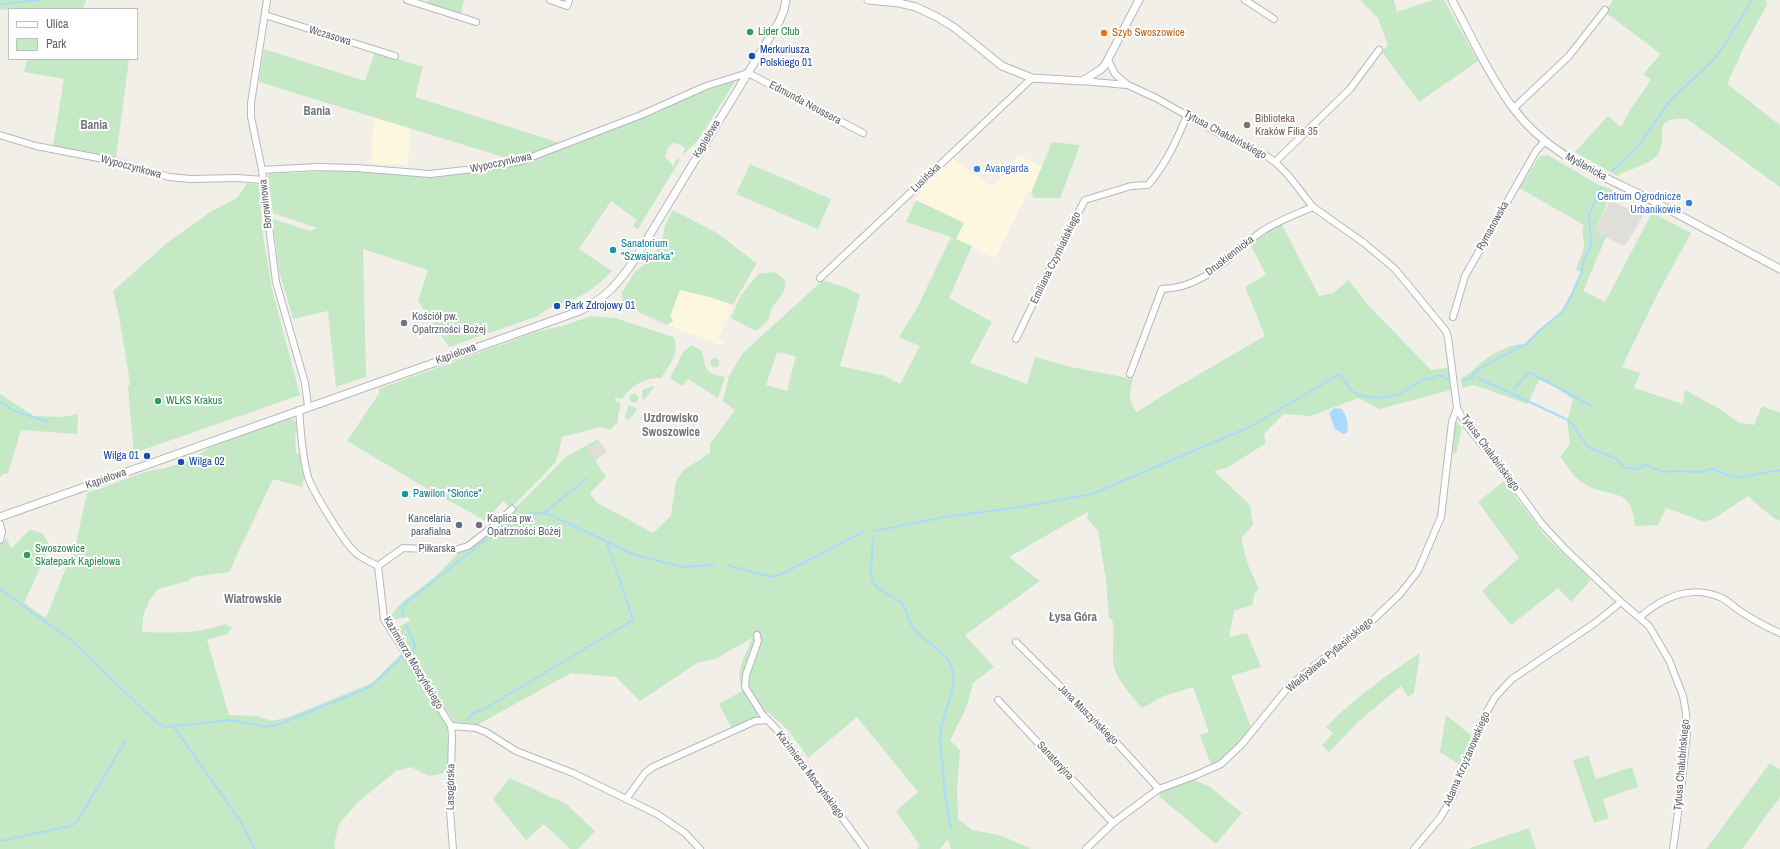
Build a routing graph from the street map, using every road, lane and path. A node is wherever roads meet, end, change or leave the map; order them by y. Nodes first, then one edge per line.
1 (267, 0) edge
2 (407, 0) edge
3 (550, 0) edge
4 (569, 0) edge
5 (786, 0) edge
6 (868, 0) edge
7 (1139, 0) edge
8 (1245, 0) edge
9 (1452, 0) edge
10 (1605, 10) dead end
11 (265, 15) junction
12 (1274, 19) dead end
13 (476, 22) dead end
14 (1379, 50) dead end
15 (395, 56) dead end
16 (1108, 60) junction
17 (748, 73) junction
18 (1032, 78) junction
19 (1082, 81) junction
20 (1128, 85) junction
21 (1514, 108) junction
22 (1187, 114) junction
23 (863, 133) dead end
24 (0, 135) edge
25 (1545, 140) junction
26 (1275, 162) junction
27 (262, 170) junction
28 (264, 180) junction
29 (1313, 207) junction
30 (1780, 268) edge
31 (820, 278) dead end
32 (1453, 317) dead end
33 (1016, 339) dead end
34 (1130, 374) dead end
35 (308, 406) junction
36 (1457, 408) junction
37 (299, 410) junction
38 (512, 509) dead end
39 (0, 517) edge
40 (0, 524) edge
41 (0, 540) edge
42 (378, 566) junction
43 (1621, 602) junction
44 (1640, 618) junction
45 (1780, 633) edge
46 (756, 635) dead end
47 (1016, 642) dead end
48 (998, 700) dead end
49 (768, 720) junction
50 (451, 726) junction
51 (1159, 789) junction
52 (626, 799) junction
53 (1113, 823) junction
54 (453, 849) edge
55 (700, 849) edge
56 (865, 849) edge
57 (1086, 849) edge
58 (1414, 849) edge
59 (1672, 849) edge

1 - 11 street, Borowinowa
2 - 13 street
3 - 4 street
5 - 17 street, Kąpielowa
6 - 18 street, Tytusa Chałubińskiego
7 - 16 street
8 - 12 street
9 - 21 street, Myślenicka
10 - 21 street
11 - 15 street, Wczasowa
11 - 27 street, Borowinowa
14 - 26 street
16 - 19 street
16 - 20 street, Tytusa Chałubińskiego
17 - 23 street, Edmunda Neussera
17 - 27 street, Wypoczynkowa
17 - 35 street, Kąpielowa
18 - 19 street, Tytusa Chałubińskiego
18 - 31 street, Lusińska
19 - 20 street, Tytusa Chałubińskiego
20 - 22 street, Tytusa Chałubińskiego
21 - 25 street, Myślenicka
22 - 26 street, Tytusa Chałubińskiego
22 - 33 street, Emiliana Czyrniańskiego
24 - 28 street, Wypoczynkowa
25 - 30 street, Myślenicka
25 - 32 street, Rymanowska
26 - 29 street, Tytusa Chałubińskiego
27 - 28 street, Borowinowa
28 - 35 street, Borowinowa
29 - 34 street, Druskiennicka
29 - 36 street, Tytusa Chałubińskiego
35 - 37 street, Kąpielowa
36 - 43 street, Tytusa Chałubińskiego
36 - 51 street, Władysława Pytlasińskiego
37 - 39 street, Kąpielowa
37 - 42 street
38 - 42 street, Piłkarska
40 - 41 street
42 - 50 street, Kazimierza Moszyńskiego
43 - 44 street, Tytusa Chałubińskiego
43 - 58 street, Adama Krzyżanowskiego
44 - 45 street
44 - 59 street, Tytusa Chałubińskiego
46 - 49 street
47 - 51 street, Jana Muszyńskiego
48 - 53 street, Sanatoryjna
49 - 52 street, Kazimierza Moszyńskiego
49 - 56 street, Kazimierza Moszyńskiego
50 - 52 street
50 - 54 street, Lasogórska
51 - 53 street, Władysława Pytlasińskiego
52 - 55 street
53 - 57 street, Władysława Pytlasińskiego

